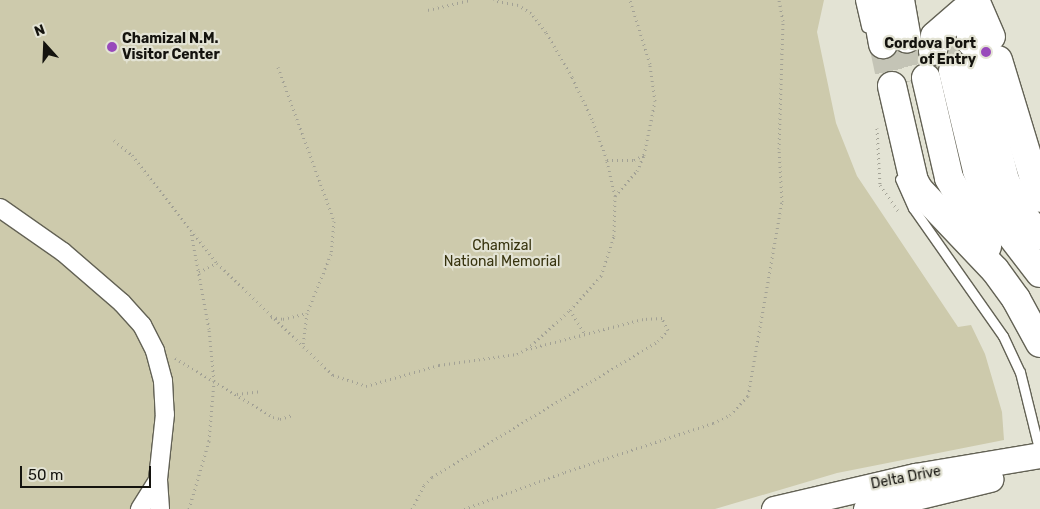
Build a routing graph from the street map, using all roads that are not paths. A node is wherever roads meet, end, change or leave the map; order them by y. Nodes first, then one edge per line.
1 (892, 2) edge
2 (948, 46) edge
3 (1040, 152) edge
4 (897, 164) dead end
5 (1040, 198) edge
6 (0, 208) edge
7 (1040, 221) edge
8 (1028, 240) edge
9 (1040, 257) edge
10 (995, 270) junction
11 (1040, 273) edge
12 (1016, 299) junction
13 (1040, 343) edge
14 (1040, 454) edge
15 (1040, 468) edge
16 (158, 480) junction
17 (140, 509) edge
18 (160, 509) edge
19 (774, 509) edge
20 (866, 509) edge

1 - 2 highway
2 - 3 highway
2 - 5 highway
2 - 7 highway
2 - 8 highway
2 - 8 highway
2 - 9 highway
2 - 10 highway
2 - 10 highway
2 - 12 highway
4 - 14 lane
6 - 16 street
8 - 11 highway
10 - 12 highway
12 - 13 highway
14 - 19 main road, Delta Drive
15 - 20 main road, Delta Drive
16 - 17 street
16 - 18 street

